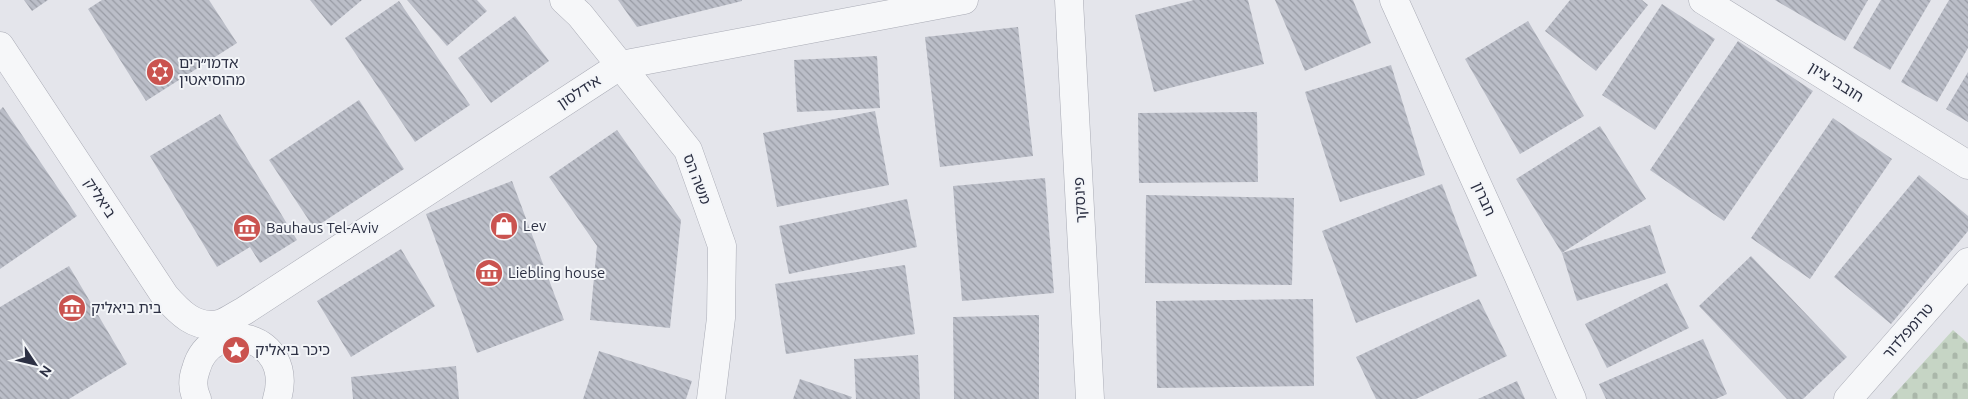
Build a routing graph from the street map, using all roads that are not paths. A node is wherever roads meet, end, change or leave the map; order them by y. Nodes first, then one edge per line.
1 (564, 0) edge
2 (964, 0) edge
3 (1070, 0) edge
4 (1394, 0) edge
5 (1703, 0) edge
6 (0, 46) edge
7 (621, 65) junction
8 (1968, 165) edge
9 (1968, 262) edge
10 (221, 332) junction
11 (196, 399) edge
12 (277, 399) edge
13 (711, 399) edge
14 (1090, 399) edge
15 (1572, 399) edge
16 (1848, 399) edge

1 - 7 street, משה הס
2 - 7 street, אידלסון
3 - 14 street, פינסקר
4 - 15 street, חברון
5 - 8 street, חובבי ציון
6 - 10 street, ביאליק
7 - 10 street, אידלסון
7 - 13 street, משה הס
9 - 16 street, טרומפלדור
10 - 11 street
10 - 12 street, ביאליק

